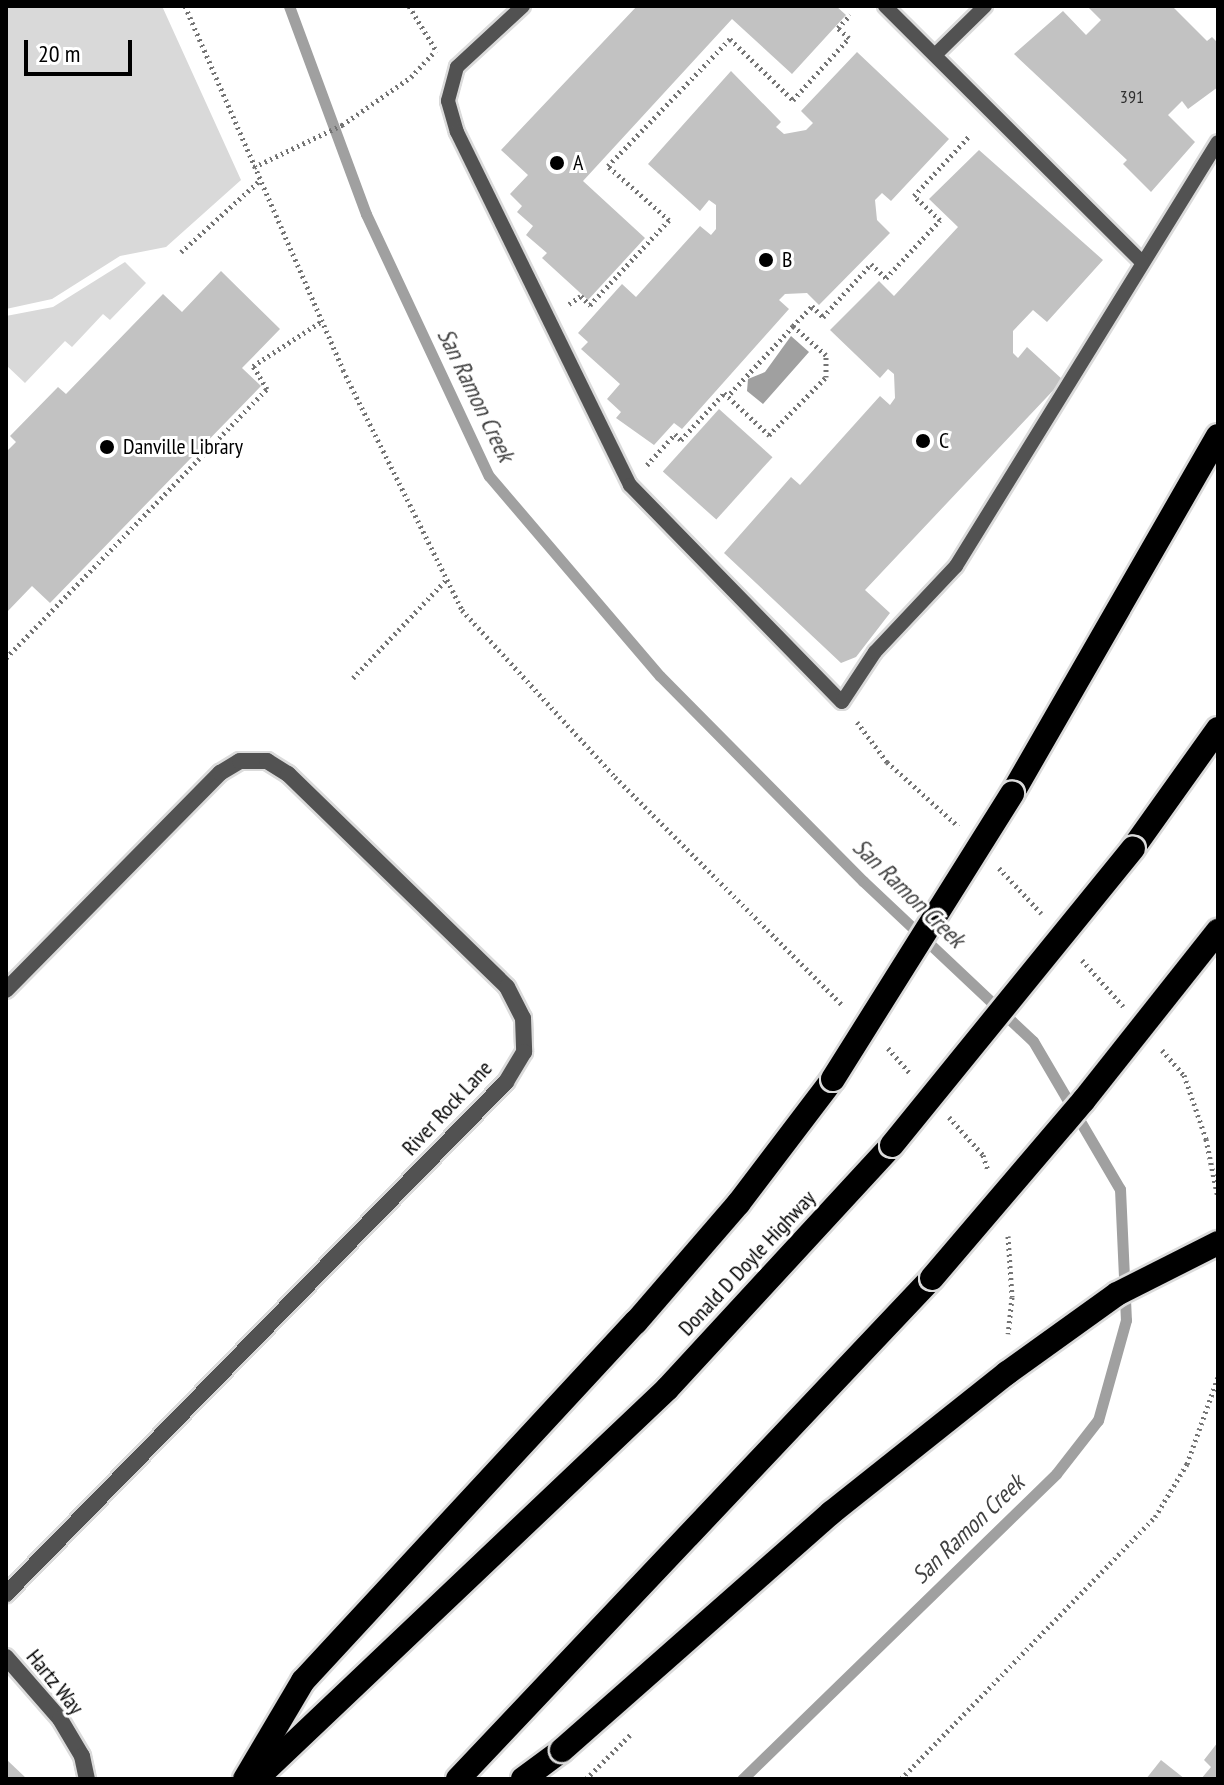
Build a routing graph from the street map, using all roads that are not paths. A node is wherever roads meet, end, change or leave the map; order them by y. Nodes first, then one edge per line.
1 (523, 6) edge
2 (885, 6) edge
3 (985, 6) edge
4 (935, 55) junction
5 (1218, 142) edge
6 (1142, 262) junction
7 (1218, 436) edge
8 (1218, 729) edge
9 (1218, 931) edge
10 (6, 990) edge
11 (1218, 1243) edge
12 (6, 1594) edge
13 (6, 1657) edge
14 (87, 1779) edge
15 (245, 1779) edge
16 (256, 1779) edge
17 (458, 1779) edge
18 (523, 1779) edge

1 - 6 lane
2 - 4 lane
3 - 4 lane
4 - 6 lane
5 - 6 lane
7 - 15 highway, bridge
8 - 16 highway, Donald D Doyle Highway, bridge
9 - 17 highway, bridge
10 - 12 street, River Rock Lane
11 - 18 highway, bridge
13 - 14 street, Hartz Way

